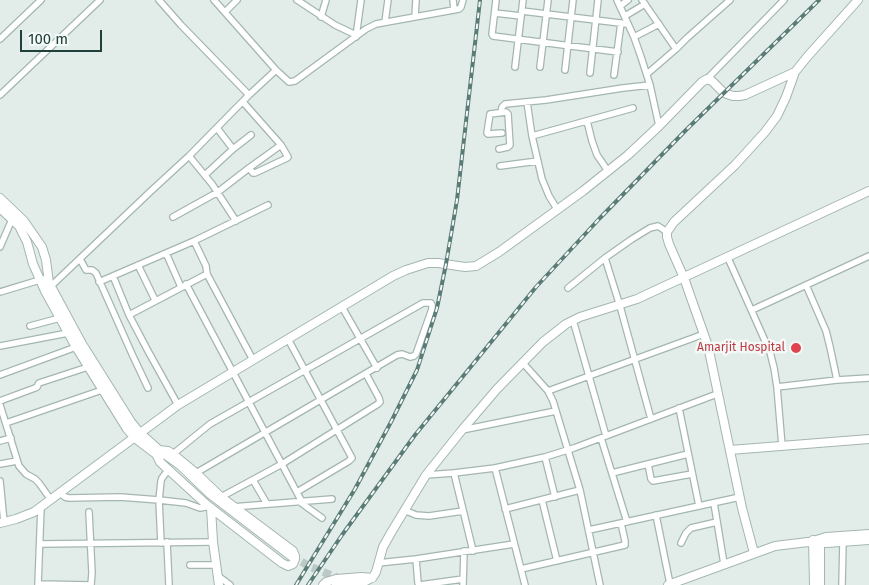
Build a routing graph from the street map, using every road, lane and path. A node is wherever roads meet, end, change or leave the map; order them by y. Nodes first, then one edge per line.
1 (41, 0) edge
2 (100, 0) edge
3 (159, 0) edge
4 (214, 0) edge
5 (238, 0) edge
6 (296, 0) edge
7 (326, 0) edge
8 (361, 0) edge
9 (388, 0) edge
10 (416, 0) edge
11 (453, 0) edge
12 (463, 0) edge
13 (496, 0) edge
14 (523, 0) edge
15 (548, 0) edge
16 (573, 0) edge
17 (598, 0) edge
18 (628, 0) edge
19 (730, 0) edge
20 (784, 0) edge
21 (858, 0) edge
22 (644, 2) edge
23 (619, 3) edge
24 (454, 10) junction
25 (225, 12) junction
26 (495, 13) junction
27 (522, 14) junction
28 (546, 14) junction
29 (624, 16) junction
30 (321, 17) junction
31 (416, 17) junction
32 (571, 17) junction
33 (596, 20) junction
34 (385, 22) junction
35 (625, 24) junction
36 (659, 24) junction
37 (356, 36) junction
38 (634, 37) junction
39 (0, 39) edge
40 (518, 40) junction
41 (543, 43) junction
42 (568, 46) junction
43 (593, 49) junction
44 (676, 49) junction
45 (618, 52) junction
46 (515, 67) dead end
47 (540, 67) dead end
48 (276, 70) junction
49 (565, 70) dead end
50 (796, 72) junction
51 (590, 73) dead end
52 (647, 74) junction
53 (614, 75) dead end
54 (707, 80) junction
55 (650, 85) junction
56 (0, 95) edge
57 (249, 95) junction
58 (242, 102) junction
59 (527, 102) junction
60 (633, 108) dead end
61 (501, 112) junction
62 (587, 121) junction
63 (659, 126) junction
64 (216, 128) junction
65 (502, 132) dead end
66 (251, 135) dead end
67 (532, 136) junction
68 (281, 145) junction
69 (233, 149) junction
70 (499, 149) dead end
71 (190, 156) junction
72 (538, 161) junction
73 (500, 166) dead end
74 (249, 168) junction
75 (608, 172) junction
76 (206, 174) junction
77 (869, 191) edge
78 (218, 192) junction
79 (0, 198) edge
80 (268, 205) dead end
81 (0, 208) edge
82 (558, 209) junction
83 (13, 216) junction
84 (173, 217) dead end
85 (236, 221) junction
86 (667, 232) junction
87 (194, 241) junction
88 (0, 247) edge
89 (166, 253) junction
90 (869, 256) edge
91 (80, 258) junction
92 (605, 258) junction
93 (728, 258) junction
94 (138, 265) junction
95 (207, 274) junction
96 (113, 276) junction
97 (48, 278) junction
98 (684, 278) junction
99 (40, 280) junction
100 (99, 282) junction
101 (806, 285) junction
102 (183, 286) junction
103 (568, 288) dead end
104 (48, 289) junction
105 (0, 292) edge
106 (155, 300) junction
107 (342, 306) junction
108 (620, 306) junction
109 (752, 310) junction
110 (129, 315) junction
111 (60, 318) junction
112 (573, 320) junction
113 (30, 326) dead end
114 (68, 333) junction
115 (704, 334) junction
116 (361, 339) junction
117 (288, 340) junction
118 (0, 346) edge
119 (76, 347) junction
120 (253, 360) junction
121 (635, 360) junction
122 (523, 362) junction
123 (88, 367) junction
124 (377, 368) junction
125 (305, 371) junction
126 (233, 372) junction
127 (0, 374) edge
128 (366, 374) junction
129 (589, 377) junction
130 (869, 378) edge
131 (837, 380) junction
132 (777, 387) junction
133 (148, 388) dead end
134 (102, 390) junction
135 (548, 391) junction
136 (718, 394) junction
137 (321, 400) junction
138 (0, 403) edge
139 (249, 403) junction
140 (178, 405) junction
141 (679, 408) junction
142 (556, 411) junction
143 (2, 415) edge
144 (651, 419) junction
145 (6, 422) junction
146 (337, 430) junction
147 (462, 430) junction
148 (265, 432) junction
149 (137, 436) junction
150 (604, 437) junction
151 (11, 438) junction
152 (869, 439) edge
153 (0, 441) edge
154 (782, 446) junction
155 (568, 450) junction
156 (730, 450) junction
157 (158, 452) junction
158 (173, 454) junction
159 (688, 454) junction
160 (546, 457) junction
161 (17, 461) junction
162 (0, 464) edge
163 (282, 464) junction
164 (648, 464) junction
165 (495, 468) junction
166 (169, 469) junction
167 (612, 472) junction
168 (196, 473) junction
169 (454, 473) junction
170 (692, 474) junction
171 (426, 475) junction
172 (253, 480) junction
173 (0, 481) edge
174 (580, 490) junction
175 (297, 492) junction
176 (60, 493) junction
177 (555, 497) junction
178 (740, 497) junction
179 (221, 498) junction
180 (332, 499) dead end
181 (50, 500) junction
182 (160, 500) junction
183 (542, 500) junction
184 (301, 502) junction
185 (714, 503) junction
186 (266, 504) junction
187 (209, 506) junction
188 (699, 506) junction
189 (41, 507) junction
190 (232, 507) junction
191 (506, 509) junction
192 (404, 510) junction
193 (463, 511) junction
194 (90, 512) dead end
195 (656, 516) junction
196 (322, 518) dead end
197 (2, 522) edge
198 (624, 522) junction
199 (717, 522) junction
200 (589, 530) junction
201 (869, 534) edge
202 (869, 540) edge
203 (815, 541) junction
204 (164, 542) junction
205 (213, 542) junction
206 (843, 542) junction
207 (90, 543) junction
208 (681, 543) dead end
209 (40, 544) junction
210 (514, 544) junction
211 (473, 550) junction
212 (464, 551) junction
213 (594, 552) junction
214 (754, 553) junction
215 (290, 558) tunnel mouth
216 (416, 559) junction
217 (557, 561) junction
218 (378, 563) junction
219 (216, 564) junction
220 (724, 564) junction
221 (190, 565) dead end
222 (521, 568) junction
223 (218, 576) junction
224 (369, 580) edge
225 (463, 582) edge
226 (38, 584) edge
227 (669, 584) edge
228 (91, 585) edge
229 (169, 585) edge
230 (219, 585) edge
231 (230, 585) edge
232 (323, 585) edge
233 (336, 585) edge
234 (525, 585) edge
235 (600, 585) edge
236 (814, 585) edge
237 (820, 585) edge
238 (842, 585) edge

1 - 39 street
2 - 56 street
3 - 57 street
4 - 25 street
5 - 25 street
6 - 30 street
7 - 30 street
8 - 37 street
9 - 34 street
10 - 31 street
11 - 24 street
12 - 24 street
13 - 26 street
14 - 27 street
15 - 28 street
16 - 32 street
17 - 33 street
18 - 23 street
19 - 44 street
20 - 54 street
21 - 50 street
22 - 29 street
22 - 36 street
23 - 29 street
24 - 31 street
25 - 48 street
26 - 27 street
26 - 40 street
27 - 28 street
27 - 40 street
28 - 32 street
28 - 41 street
29 - 35 street
30 - 37 street
31 - 34 street
32 - 33 street
32 - 42 street
33 - 35 street
33 - 43 street
34 - 37 street
35 - 38 street
35 - 45 street
36 - 38 street
36 - 44 street
37 - 48 street
38 - 52 street
40 - 41 street
40 - 46 street
41 - 42 street
41 - 47 street
42 - 43 street
42 - 49 street
43 - 45 street
43 - 51 street
44 - 52 street
45 - 53 street
48 - 57 street
50 - 54 street
50 - 86 street
52 - 55 street
54 - 63 street
55 - 59 street
55 - 63 street
57 - 58 street
58 - 64 street
58 - 68 street
59 - 61 street
59 - 67 street
60 - 62 street
61 - 65 street
61 - 70 street
62 - 67 street
62 - 75 street
63 - 75 street
64 - 69 street
64 - 71 street
66 - 69 street
67 - 72 street
68 - 74 street
68 - 74 street
69 - 76 street
71 - 76 street
71 - 91 street
72 - 73 street
72 - 82 street
74 - 78 street
75 - 82 street
76 - 78 street
77 - 93 street
78 - 84 street
78 - 85 street
79 - 83 street
80 - 85 street
81 - 83 street
82 - 107 street
83 - 88 street
83 - 97 street
83 - 99 street
85 - 87 street
86 - 92 street
86 - 98 street
87 - 89 street
87 - 95 street
89 - 94 street
89 - 102 street
90 - 101 street
91 - 100 street
91 - 104 street
92 - 103 street
92 - 108 street
93 - 98 street
93 - 109 street
94 - 96 street
94 - 106 street
95 - 102 street
95 - 120 street
96 - 100 street
96 - 110 street
97 - 99 street
97 - 104 street
98 - 108 street
98 - 115 street
99 - 104 street
99 - 105 street
100 - 133 street
101 - 109 street
101 - 131 street
102 - 106 street
102 - 126 street
104 - 111 street
104 - 149 street
106 - 110 street
107 - 116 street
107 - 117 street
108 - 112 street
108 - 121 street
109 - 132 street
110 - 140 street
111 - 113 street
111 - 114 street
112 - 122 street
112 - 129 street
114 - 118 street
114 - 119 street
115 - 121 street
115 - 136 street
116 - 124 street
116 - 124 street
116 - 125 street
117 - 120 street
117 - 125 street
119 - 123 street
119 - 127 street
120 - 126 street
121 - 129 street
121 - 144 street
122 - 135 street
122 - 147 street
123 - 134 street
123 - 138 street
124 - 128 street
125 - 137 street
125 - 139 street
126 - 139 street
126 - 140 street
128 - 137 street
128 - 146 street
129 - 135 street
129 - 150 street
130 - 131 street
131 - 132 street
132 - 154 street
134 - 145 street
134 - 149 street
135 - 142 street
136 - 141 street
136 - 156 street
137 - 146 street
137 - 148 street
138 - 143 street
139 - 148 street
139 - 158 street
140 - 149 street
141 - 144 street
141 - 159 street
142 - 147 street
142 - 155 street
143 - 145 street
144 - 150 street
145 - 151 street
146 - 163 street
146 - 175 street
147 - 171 street
148 - 163 street
148 - 168 street
149 - 157 street
149 - 176 street
150 - 155 street
150 - 167 street
151 - 153 street
151 - 161 street
152 - 154 street
154 - 156 street
155 - 160 street
155 - 174 street
156 - 178 street
157 - 158 street
157 - 166 street
157 - 215 street
158 - 168 street
159 - 164 street
159 - 170 street
160 - 165 street
160 - 177 street
161 - 162 street
161 - 181 street
163 - 172 street
163 - 175 street
164 - 167 street
164 - 170 street
165 - 169 street
165 - 191 street
166 - 182 street
166 - 187 street
167 - 198 street
168 - 179 street
169 - 171 street
169 - 193 street
170 - 188 street
171 - 192 street
172 - 179 street
172 - 186 street
173 - 197 street
174 - 177 street
174 - 200 street
175 - 184 street
176 - 181 street
176 - 182 street
177 - 183 street
178 - 185 street
178 - 214 street
179 - 190 street
180 - 184 street
181 - 189 street
182 - 187 street
182 - 204 street
183 - 191 street
183 - 217 street
184 - 186 street
184 - 196 street
185 - 188 street
185 - 199 street
186 - 190 street
187 - 190 street
187 - 205 street
188 - 195 street
189 - 197 street
189 - 209 street
191 - 210 street
192 - 193 street
192 - 218 street
193 - 211 street
194 - 207 street
195 - 198 street
195 - 227 street
198 - 200 street
198 - 213 street
199 - 208 street
199 - 220 street
200 - 213 street
201 - 203 street
202 - 206 street
203 - 206 street
203 - 214 street
203 - 236 street
203 - 237 street
204 - 205 street
204 - 207 street
204 - 229 street
205 - 219 street
206 - 238 street
207 - 209 street
207 - 228 street
209 - 226 street
210 - 211 street
210 - 222 street
211 - 212 street
212 - 216 street
212 - 225 street
213 - 217 street
213 - 235 street
214 - 220 street
216 - 218 street
216 - 225 street
217 - 222 street
218 - 224 street
219 - 221 street
219 - 223 street
220 - 227 street
222 - 234 street
223 - 230 street
223 - 231 street
224 - 232 street
224 - 233 street
226 - 228 street

